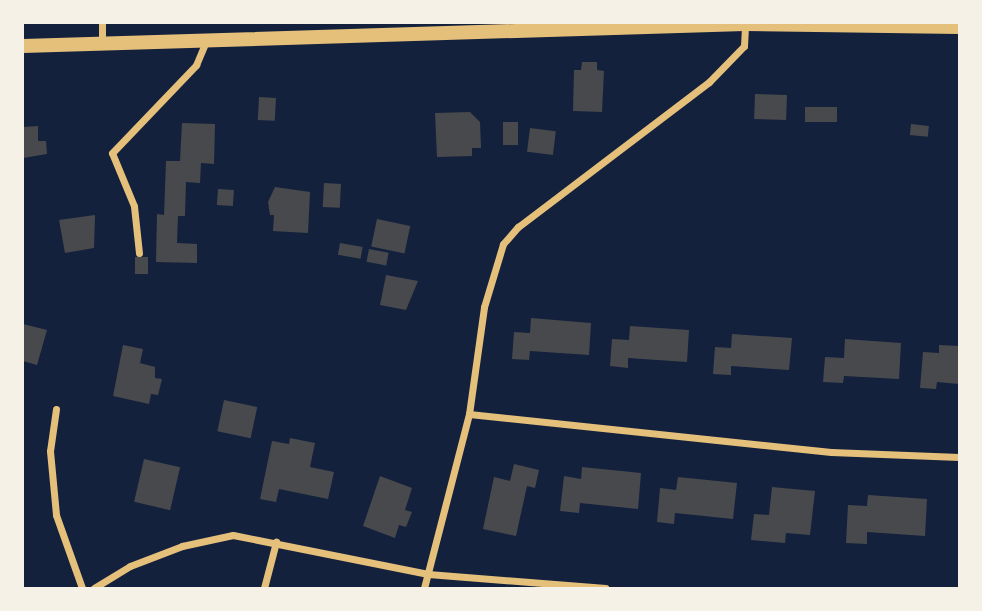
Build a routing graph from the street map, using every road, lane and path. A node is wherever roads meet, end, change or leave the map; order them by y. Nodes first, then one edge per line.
1 (102, 23) edge
2 (745, 24) edge
3 (959, 27) edge
4 (206, 42) junction
5 (102, 43) junction
6 (23, 46) edge
7 (139, 253) dead end
8 (56, 409) dead end
9 (469, 414) junction
10 (959, 457) edge
11 (275, 542) junction
12 (428, 574) junction
13 (82, 588) edge
14 (94, 588) edge
15 (264, 588) edge
16 (424, 588) edge
17 (605, 588) edge

1 - 5 street
2 - 3 main road
2 - 4 main road
2 - 9 street
4 - 5 main road
4 - 7 street
5 - 6 main road
8 - 13 street
9 - 10 street
9 - 12 street
11 - 12 street
11 - 14 street
11 - 15 street
12 - 16 street
12 - 17 street

